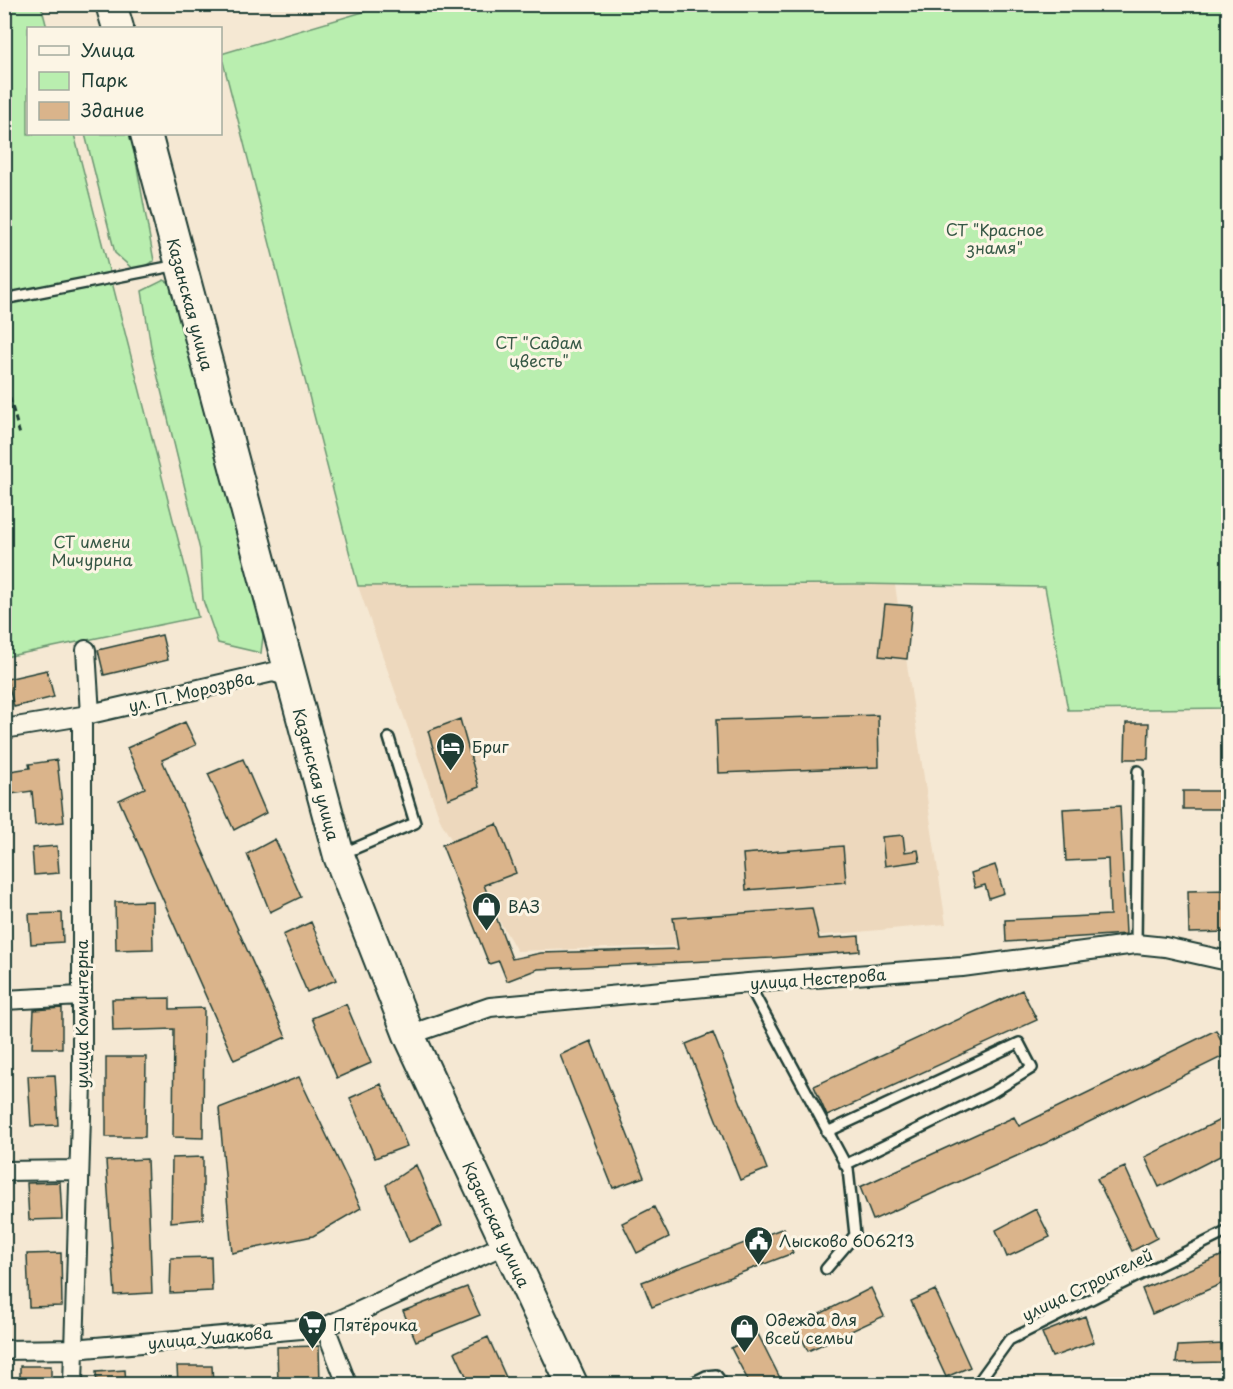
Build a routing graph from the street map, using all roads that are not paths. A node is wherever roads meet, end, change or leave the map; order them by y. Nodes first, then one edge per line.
1 (111, 4) edge
2 (118, 27) edge
3 (146, 135) edge
4 (181, 264) junction
5 (4, 298) edge
6 (86, 650) dead end
7 (291, 678) junction
8 (86, 715) junction
9 (4, 729) edge
10 (388, 738) dead end
11 (1138, 771) dead end
12 (339, 856) junction
13 (1136, 944) junction
14 (1228, 961) edge
15 (748, 983) junction
16 (81, 996) junction
17 (4, 1000) edge
18 (409, 1035) junction
19 (827, 1132) junction
20 (845, 1165) junction
21 (79, 1170) junction
22 (4, 1171) edge
23 (1228, 1231) edge
24 (506, 1244) junction
25 (826, 1269) dead end
26 (325, 1327) junction
27 (73, 1348) junction
28 (4, 1350) edge
29 (73, 1384) edge
30 (347, 1384) edge
31 (572, 1384) edge
32 (690, 1384) edge
33 (723, 1384) edge
34 (977, 1384) edge

1 - 2 highway
3 - 4 highway, Казанская улица
4 - 5 lane
4 - 7 highway, Казанская улица
6 - 8 street, улица Коминтерна
7 - 8 street, ул. П. Морозрва
7 - 12 highway, Казанская улица
8 - 9 street, ул. П. Морозрва
8 - 16 street, улица Коминтерна
10 - 12 lane
11 - 13 lane
12 - 18 highway, Казанская улица
13 - 14 street, улица Нестерова
13 - 15 street, улица Нестерова
15 - 18 street, улица Нестерова
15 - 19 lane
16 - 17 street
16 - 21 street, улица Коминтерна
18 - 24 highway, Казанская улица
19 - 20 lane
19 - 20 lane
20 - 25 lane
21 - 22 street
21 - 27 street, улица Коминтерна
23 - 34 lane, улица Строителей
24 - 26 street, улица Ушакова
24 - 31 highway, Казанская улица
26 - 27 street, улица Ушакова
26 - 30 street
27 - 28 street, улица Ушакова
27 - 29 street, улица Коминтерна
32 - 33 lane

